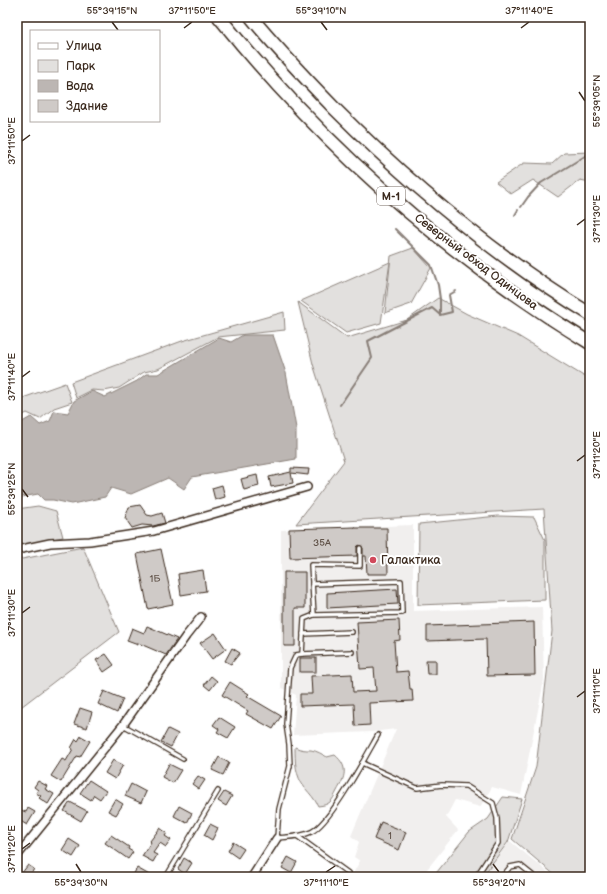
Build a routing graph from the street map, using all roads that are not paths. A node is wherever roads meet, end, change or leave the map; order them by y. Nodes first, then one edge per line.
1 (219, 17) edge
2 (250, 17) edge
3 (590, 314) edge
4 (590, 343) edge
5 (307, 487) dead end
6 (360, 548) dead end
7 (17, 550) edge
8 (312, 584) junction
9 (314, 616) junction
10 (201, 617) dead end
11 (352, 632) dead end
12 (303, 634) junction
13 (352, 652) dead end
14 (302, 654) junction
15 (123, 725) junction
16 (378, 735) dead end
17 (183, 759) dead end
18 (362, 763) junction
19 (218, 791) dead end
20 (297, 836) junction
21 (278, 838) junction
22 (17, 856) edge
23 (348, 873) dead end
24 (166, 877) edge
25 (252, 877) edge
26 (476, 877) edge
27 (502, 877) edge
28 (535, 877) edge

1 - 4 highway, Северный обход Одинцова / М-1
2 - 3 highway, Северный обход Одинцова / М-1
5 - 7 street
6 - 8 lane
8 - 9 lane
8 - 9 lane
9 - 12 lane
10 - 15 street
11 - 12 lane
12 - 14 lane
13 - 14 lane
14 - 21 lane
15 - 17 lane
15 - 22 street
16 - 18 lane
18 - 20 lane
18 - 26 lane
19 - 24 lane
20 - 21 lane
20 - 23 lane
21 - 25 street
27 - 28 lane

